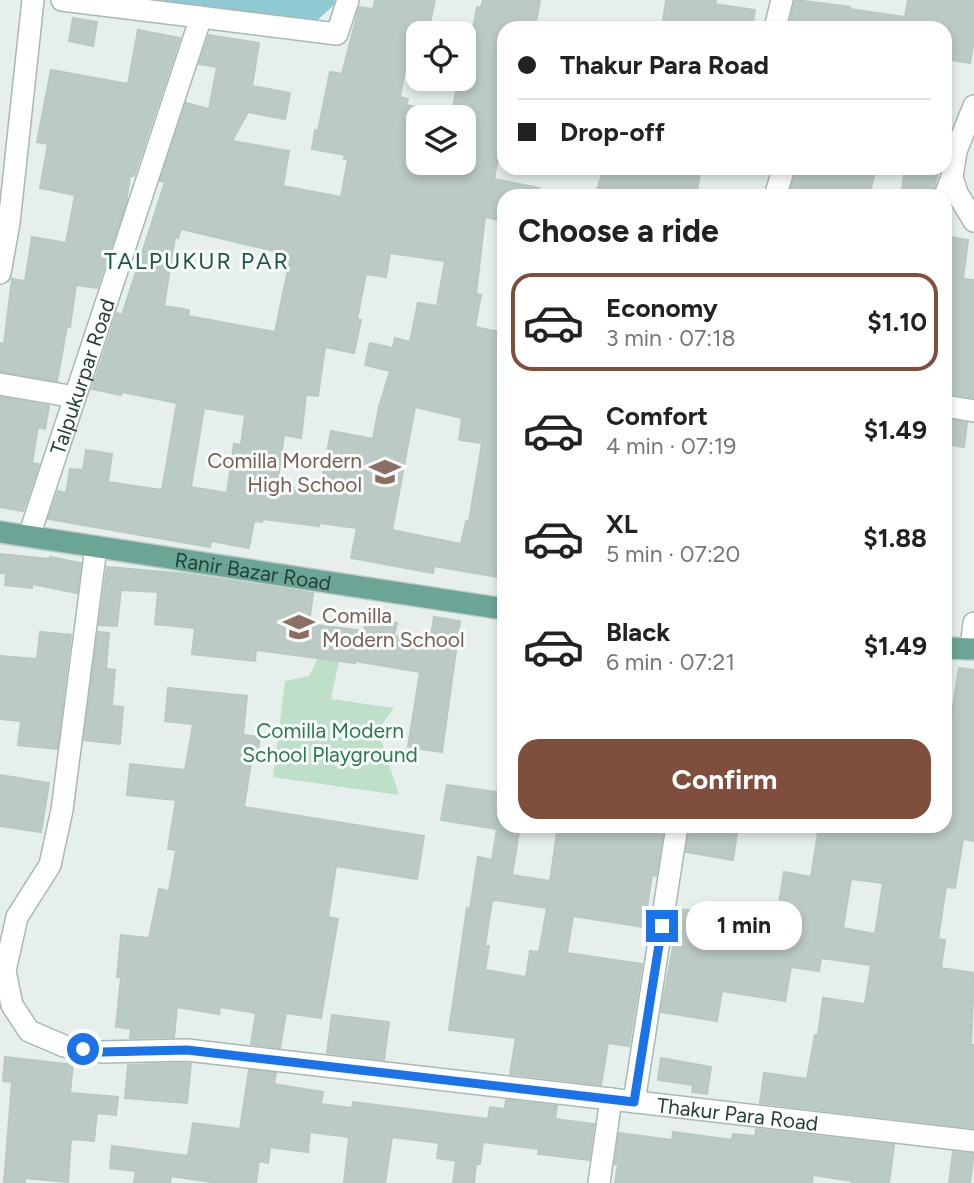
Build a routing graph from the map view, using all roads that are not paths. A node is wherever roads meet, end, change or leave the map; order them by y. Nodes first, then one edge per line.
1 (33, 0) edge
2 (62, 0) edge
3 (348, 0) edge
4 (782, 0) edge
5 (129, 4) edge
6 (201, 17) junction
7 (777, 21) edge
8 (974, 106) edge
9 (952, 170) edge
10 (948, 186) edge
11 (974, 220) edge
12 (0, 273) edge
13 (0, 384) edge
14 (75, 397) junction
15 (952, 407) edge
16 (974, 411) edge
17 (0, 532) edge
18 (29, 536) junction
19 (96, 547) junction
20 (497, 608) edge
21 (974, 623) edge
22 (952, 648) edge
23 (972, 649) edge
24 (676, 833) edge
25 (2, 971) edge
26 (611, 1099) junction
27 (634, 1102) junction
28 (974, 1141) edge
29 (598, 1183) edge

1 - 12 street
2 - 5 street
3 - 6 street
4 - 7 street
5 - 6 street
6 - 14 street, Talpukurpar Road
8 - 9 street
10 - 11 street
13 - 14 street
14 - 18 street, Talpukurpar Road
15 - 16 street
17 - 18 main road, Ranir Bazar Road
18 - 19 main road, Ranir Bazar Road
19 - 20 main road, Ranir Bazar Road
19 - 25 street
21 - 23 street
22 - 23 main road
24 - 27 street
25 - 26 street, Thakur Para Road
26 - 27 street, Thakur Para Road
26 - 29 street
27 - 28 street, Thakur Para Road

